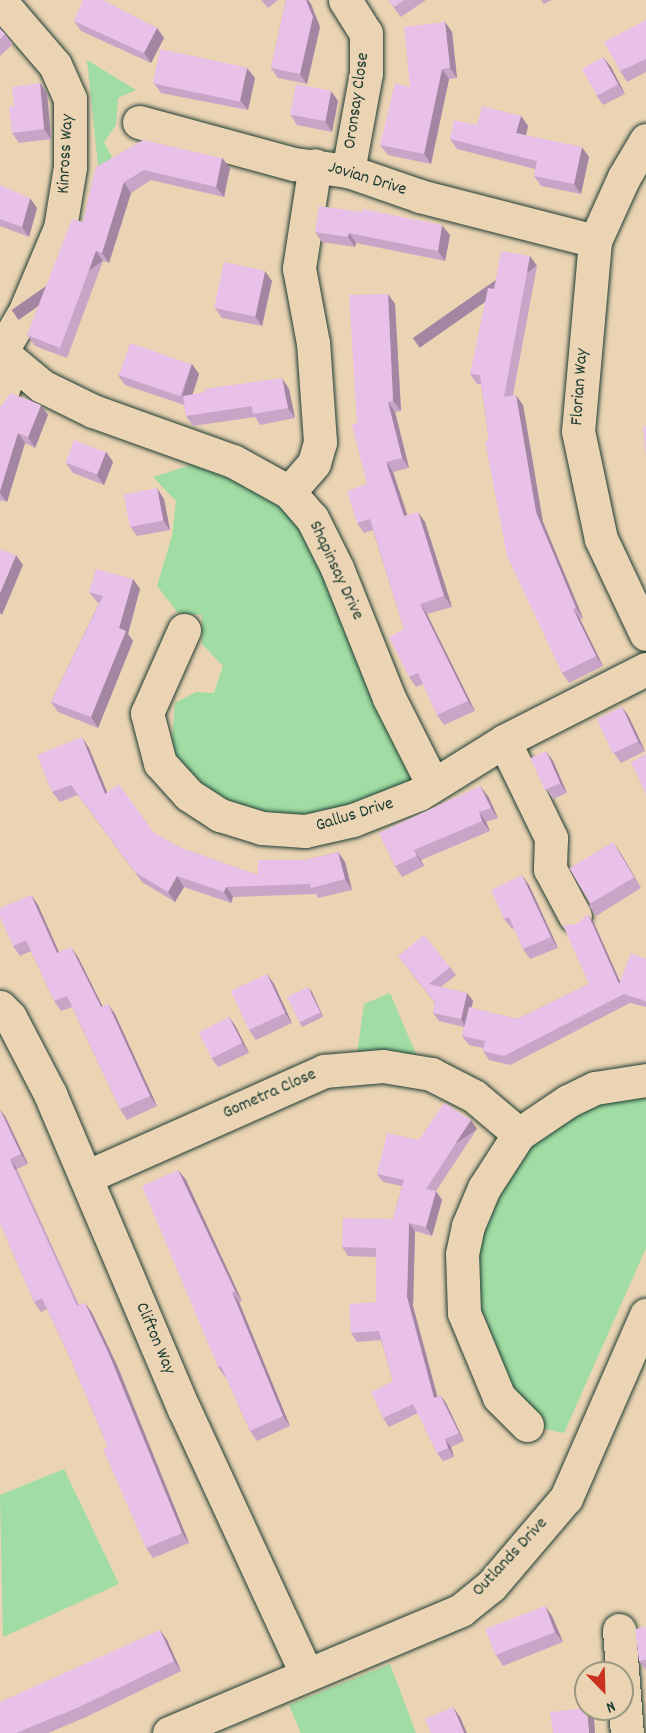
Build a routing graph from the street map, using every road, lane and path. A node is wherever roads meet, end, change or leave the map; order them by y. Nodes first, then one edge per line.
1 (345, 0) edge
2 (0, 1) edge
3 (139, 122) dead end
4 (646, 140) edge
5 (315, 165) junction
6 (348, 171) junction
7 (594, 241) junction
8 (0, 351) edge
9 (0, 399) edge
10 (289, 492) junction
11 (184, 630) dead end
12 (646, 634) edge
13 (646, 669) edge
14 (504, 741) junction
15 (433, 785) junction
16 (575, 916) dead end
17 (0, 1007) edge
18 (646, 1080) edge
19 (519, 1134) junction
20 (86, 1177) junction
21 (646, 1315) edge
22 (527, 1425) dead end
23 (619, 1630) dead end
24 (306, 1673) junction
25 (170, 1733) edge
26 (627, 1733) edge

1 - 6 street, Oronsay Close
2 - 8 street, Kinross Way
3 - 5 street, Jovian Drive
4 - 7 street, Florian Way
5 - 6 street, Jovian Drive
5 - 10 street
6 - 7 street, Jovian Drive
7 - 12 street, Florian Way
8 - 9 street
8 - 10 street, Shapinsay Drive
10 - 15 street, Shapinsay Drive
11 - 15 street, Gallus Drive
13 - 14 street, Gallus Drive
14 - 15 street, Gallus Drive
14 - 16 street
17 - 20 street, Clifton Way
18 - 19 street
19 - 20 street, Gometra Close
19 - 22 street
20 - 24 street, Clifton Way
21 - 24 street, Outlands Drive
23 - 26 street
24 - 25 street, Outlands Drive

